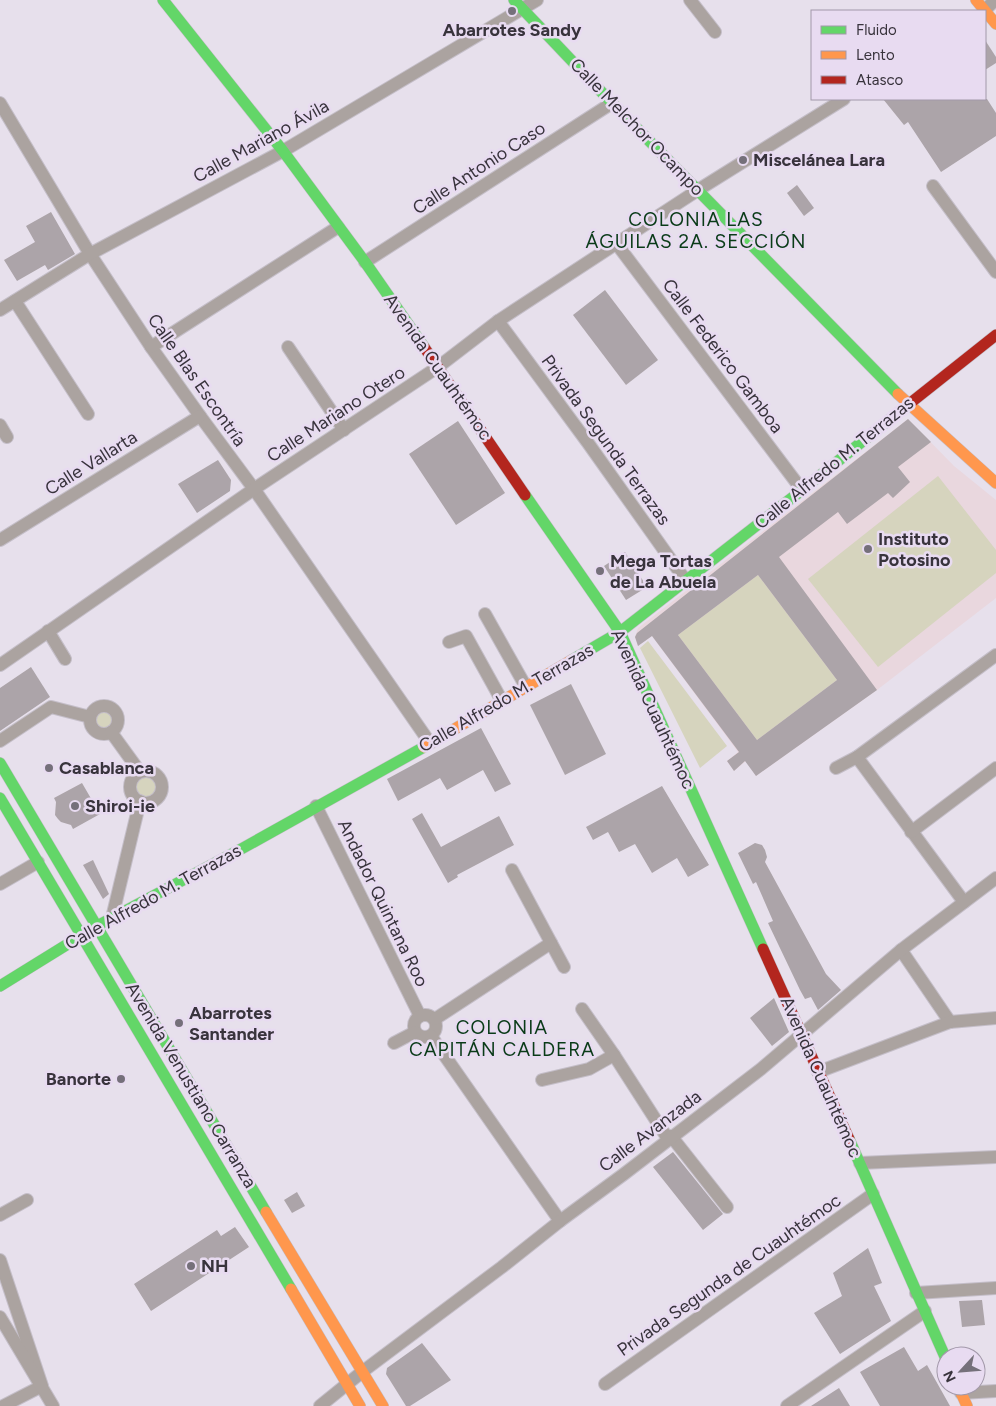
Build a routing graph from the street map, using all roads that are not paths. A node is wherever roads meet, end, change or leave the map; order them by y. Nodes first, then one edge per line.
1 (163, 0) edge
2 (537, 0) edge
3 (690, 0) edge
4 (976, 0) edge
5 (996, 0) edge
6 (517, 4) edge
7 (984, 10) edge
8 (986, 10) edge
9 (986, 12) edge
10 (996, 24) edge
11 (716, 32) dead end
12 (842, 100) edge
13 (0, 103) edge
14 (612, 103) junction
15 (283, 151) junction
16 (933, 186) dead end
17 (698, 190) junction
18 (338, 227) junction
19 (616, 243) junction
20 (90, 254) junction
21 (365, 262) junction
22 (996, 272) edge
23 (15, 301) junction
24 (0, 310) edge
25 (498, 321) junction
26 (996, 335) edge
27 (151, 347) junction
28 (288, 347) dead end
29 (438, 367) junction
30 (908, 404) junction
31 (88, 414) dead end
32 (200, 416) junction
33 (0, 425) edge
34 (344, 430) junction
35 (7, 437) dead end
36 (996, 484) edge
37 (254, 489) junction
38 (802, 490) junction
39 (0, 540) edge
40 (686, 581) junction
41 (485, 614) dead end
42 (48, 631) junction
43 (620, 632) junction
44 (449, 642) dead end
45 (996, 655) edge
46 (65, 659) dead end
47 (0, 665) edge
48 (526, 687) junction
49 (502, 701) junction
50 (90, 717) junction
51 (111, 732) junction
52 (0, 741) edge
53 (430, 742) junction
54 (857, 757) junction
55 (0, 763) edge
56 (836, 768) dead end
57 (996, 768) edge
58 (140, 772) junction
59 (0, 798) edge
60 (140, 801) junction
61 (316, 806) junction
62 (911, 832) junction
63 (38, 862) junction
64 (512, 870) dead end
65 (996, 878) edge
66 (0, 884) edge
67 (964, 902) junction
68 (112, 918) junction
69 (97, 926) junction
70 (81, 935) junction
71 (551, 943) junction
72 (901, 950) junction
73 (564, 967) dead end
74 (0, 986) edge
75 (582, 1009) dead end
76 (420, 1016) junction
77 (996, 1018) edge
78 (435, 1020) junction
79 (950, 1022) junction
80 (415, 1032) junction
81 (801, 1034) junction
82 (430, 1036) junction
83 (394, 1043) dead end
84 (614, 1055) junction
85 (818, 1072) junction
86 (542, 1080) dead end
87 (670, 1138) junction
88 (996, 1157) edge
89 (860, 1163) junction
90 (873, 1194) junction
91 (27, 1200) dead end
92 (727, 1207) dead end
93 (0, 1215) edge
94 (560, 1220) junction
95 (0, 1260) edge
96 (996, 1288) edge
97 (916, 1293) junction
98 (925, 1311) junction
99 (0, 1317) edge
100 (940, 1346) edge
101 (362, 1372) junction
102 (605, 1384) dead end
103 (347, 1385) junction
104 (42, 1386) junction
105 (3, 1406) edge
106 (53, 1406) edge
107 (320, 1406) edge
108 (360, 1406) edge
109 (383, 1406) edge
110 (787, 1406) edge

1 - 15 street, Avenida Cuauhtémoc
2 - 6 street, Calle Mariano Ávila
3 - 11 street
4 - 7 street
5 - 8 street
6 - 14 street, Calle Melchor Ocampo
6 - 15 street, Calle Mariano Ávila
9 - 10 street
12 - 17 street, Calle Mariano Otero
13 - 20 street, Calle Blas Escontría
14 - 17 street, Calle Melchor Ocampo
14 - 21 street, Calle Antonio Caso
15 - 18 street, Avenida Cuauhtémoc
15 - 20 street, Calle Mariano Ávila
16 - 22 street
17 - 19 street, Calle Mariano Otero
17 - 30 street, Calle Melchor Ocampo
18 - 21 street, Avenida Cuauhtémoc
18 - 27 street
19 - 25 street, Calle Mariano Otero
19 - 38 street, Calle Federico Gamboa
20 - 23 street, Calle Mariano Ávila
20 - 27 street, Calle Blas Escontría
21 - 29 street, Avenida Cuauhtémoc
23 - 24 street, Calle Mariano Ávila
23 - 31 street
25 - 29 street, Calle Mariano Otero
25 - 40 street, Privada Segunda Terrazas
26 - 30 street, Calle Alfredo M. Terrazas
27 - 32 street, Calle Blas Escontría
28 - 34 street
29 - 34 street, Calle Mariano Otero
29 - 43 street, Avenida Cuauhtémoc
30 - 36 street, Calle Melchor Ocampo
30 - 38 street, Calle Alfredo M. Terrazas
32 - 37 street, Calle Blas Escontría
32 - 39 street, Calle Vallarta
33 - 35 street
34 - 37 street, Calle Mariano Otero
37 - 42 street, Calle Mariano Otero
37 - 53 street, Calle Blas Escontría
38 - 40 street, Calle Alfredo M. Terrazas
40 - 43 street, Calle Alfredo M. Terrazas
41 - 48 street
42 - 46 street
42 - 47 street, Calle Mariano Otero
43 - 48 street, Calle Alfredo M. Terrazas
43 - 81 street, Avenida Cuauhtémoc
44 - 49 street
45 - 54 street
48 - 49 street, Calle Alfredo M. Terrazas
49 - 53 street, Calle Alfredo M. Terrazas
50 - 51 street
50 - 51 street
50 - 52 street
51 - 58 street
53 - 61 street, Calle Alfredo M. Terrazas
54 - 56 street
54 - 62 street
55 - 69 street, Avenida Venustiano Carranza
57 - 62 street
58 - 60 street
58 - 60 street
59 - 63 street, Avenida Venustiano Carranza
60 - 68 street
61 - 68 street, Calle Alfredo M. Terrazas
61 - 76 street, Andador Quintana Roo
62 - 67 street
63 - 66 street
63 - 70 street, Avenida Venustiano Carranza
64 - 71 street
65 - 67 street, Calle Avanzada
67 - 72 street, Calle Avanzada
68 - 69 street, Calle Alfredo M. Terrazas
69 - 70 street, Calle Alfredo M. Terrazas
69 - 101 street, Avenida Venustiano Carranza
70 - 74 street, Calle Alfredo M. Terrazas
70 - 103 street, Avenida Venustiano Carranza
71 - 73 street
71 - 78 street
72 - 79 street
72 - 81 street, Calle Avanzada
75 - 84 street
76 - 78 street
76 - 80 street
77 - 79 street
78 - 82 street
79 - 85 street
80 - 82 street
80 - 83 street
81 - 85 street, Avenida Cuauhtémoc
81 - 87 street, Calle Avanzada
82 - 94 street
84 - 86 street
84 - 87 street
85 - 89 street, Avenida Cuauhtémoc
87 - 92 street
87 - 94 street, Calle Avanzada
88 - 89 street
89 - 90 street, Avenida Cuauhtémoc
90 - 97 street, Avenida Cuauhtémoc
90 - 102 street, Privada Segunda de Cuauhtémoc
91 - 93 street
94 - 101 street, Calle Avanzada
95 - 104 street
96 - 97 street
97 - 98 street, Avenida Cuauhtémoc
98 - 100 street, Avenida Cuauhtémoc
98 - 110 street
99 - 104 street
101 - 103 street, Calle Avanzada
101 - 109 street, Avenida Venustiano Carranza
103 - 107 street, Calle Avanzada
103 - 108 street, Avenida Venustiano Carranza
104 - 105 street
104 - 106 street

